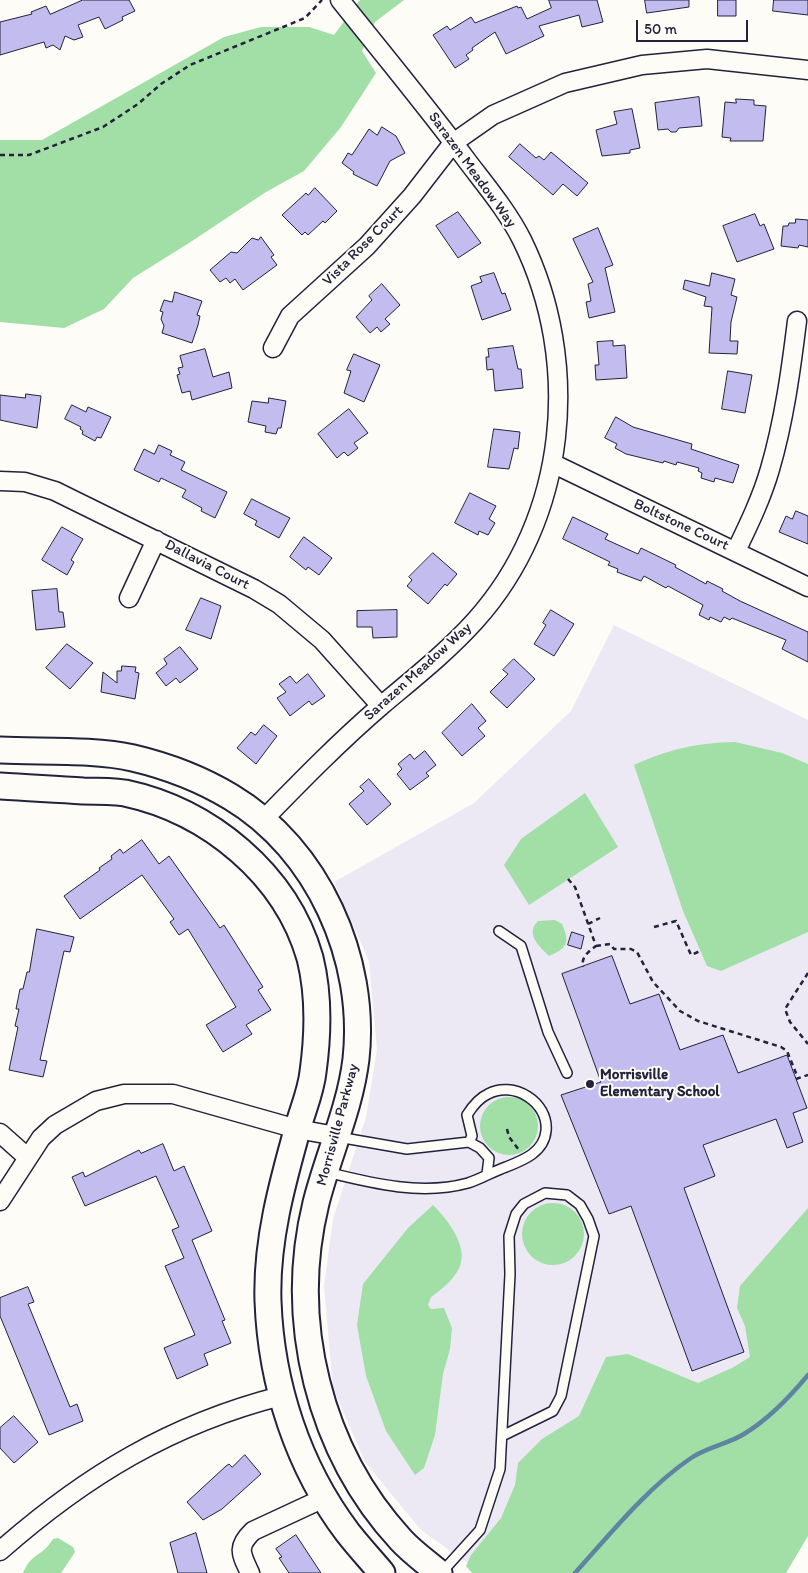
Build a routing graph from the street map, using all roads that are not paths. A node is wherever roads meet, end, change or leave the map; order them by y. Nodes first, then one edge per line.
1 (340, 0) edge
2 (808, 70) edge
3 (453, 142) junction
4 (797, 321) dead end
5 (274, 348) dead end
6 (554, 464) junction
7 (0, 481) edge
8 (156, 540) junction
9 (736, 551) junction
10 (808, 587) edge
11 (129, 598) dead end
12 (381, 706) junction
13 (0, 750) edge
14 (0, 786) edge
15 (263, 820) junction
16 (498, 932) dead end
17 (567, 1073) dead end
18 (297, 1129) junction
19 (0, 1133) edge
20 (336, 1136) junction
21 (469, 1142) junction
22 (28, 1157) junction
23 (326, 1172) junction
24 (487, 1174) junction
25 (0, 1201) edge
26 (281, 1396) junction
27 (502, 1436) junction
28 (324, 1498) junction
29 (0, 1550) edge
30 (250, 1573) edge
31 (382, 1573) edge
32 (440, 1573) edge

1 - 3 street, Sarazen Meadow Way
2 - 3 street, Vista Rose Court
3 - 5 street, Vista Rose Court
3 - 6 street, Sarazen Meadow Way
4 - 9 street
6 - 9 street, Boltstone Court
6 - 12 street, Sarazen Meadow Way
7 - 8 street, Dallavia Court
8 - 11 street
8 - 12 street, Dallavia Court
9 - 10 street, Boltstone Court
12 - 15 street, Sarazen Meadow Way
13 - 15 main road, Morrisville Parkway
14 - 18 main road
15 - 20 main road, Morrisville Parkway
16 - 17 lane
18 - 20 street
18 - 22 street
18 - 26 main road
19 - 22 street
20 - 21 lane
20 - 23 main road, Morrisville Parkway
21 - 24 lane
21 - 24 lane
22 - 25 street
23 - 24 lane
23 - 32 main road, Morrisville Parkway
26 - 28 main road
26 - 29 street
27 - 27 lane
27 - 32 lane
28 - 30 street
28 - 31 main road

